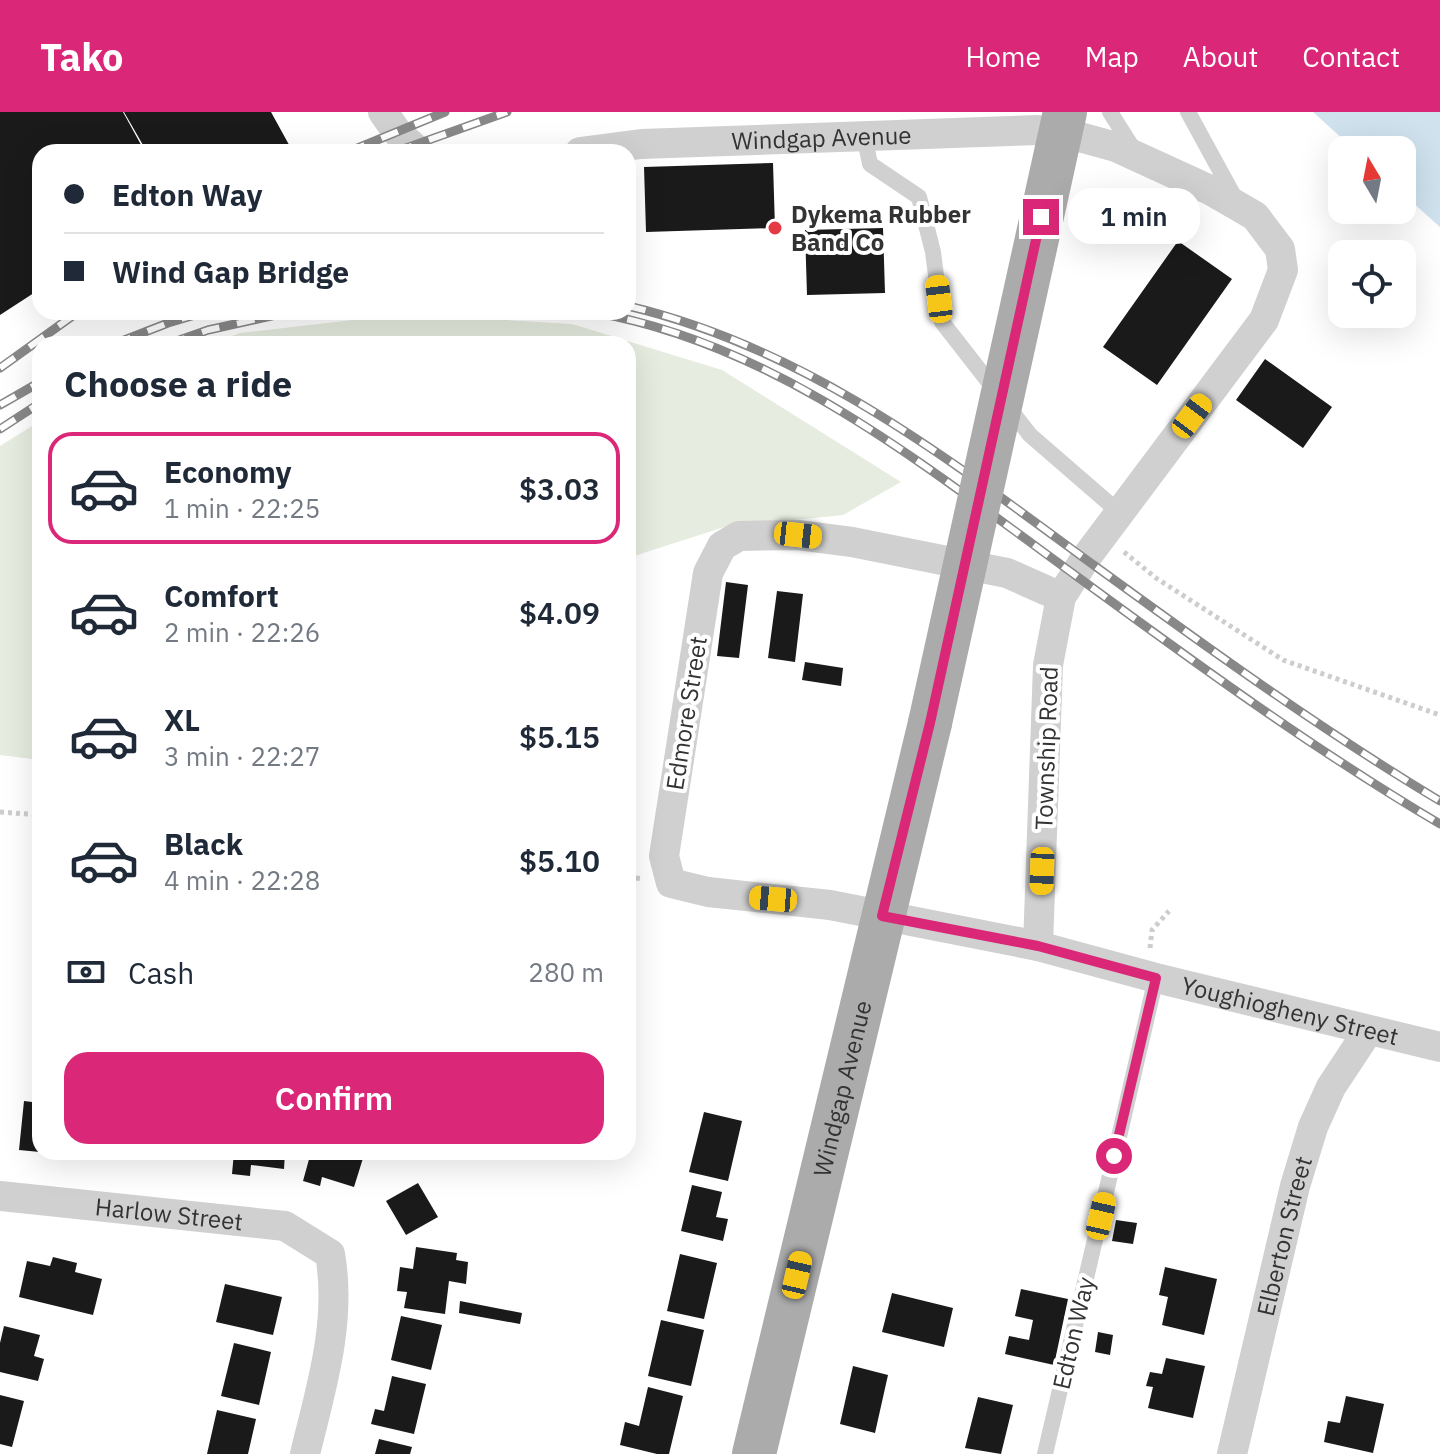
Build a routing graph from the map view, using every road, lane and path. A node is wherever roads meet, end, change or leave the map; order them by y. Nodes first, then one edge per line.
1 (383, 112) edge
2 (1065, 112) edge
3 (1110, 112) edge
4 (1188, 112) edge
5 (929, 123) edge
6 (864, 135) junction
7 (410, 144) edge
8 (636, 145) edge
9 (1139, 158) junction
10 (1239, 206) junction
11 (1112, 524) junction
12 (1085, 559) joint
13 (1061, 597) junction
14 (1440, 715) edge
15 (0, 812) edge
16 (32, 814) edge
17 (671, 883) joint
18 (1169, 911) dead end
19 (882, 916) junction
20 (1038, 946) junction
21 (1156, 978) junction
22 (1368, 1031) junction
23 (1440, 1047) edge
24 (0, 1196) edge
25 (305, 1454) edge
26 (754, 1454) edge
27 (1045, 1454) edge
28 (1232, 1454) edge

1 - 7 street
2 - 19 main road, Windgap Avenue, bridge
3 - 9 lane
4 - 10 lane
5 - 6 street, Windgap Avenue
5 - 9 street, Windgap Avenue
6 - 8 street, Windgap Avenue
6 - 11 lane
9 - 10 street, Windgap Avenue
10 - 11 street, Windgap Avenue
11 - 12 street, Windgap Avenue
11 - 14 path
12 - 13 street, Township Road
13 - 17 street, Edmore Street
13 - 20 street, Township Road
15 - 16 path
17 - 19 street, Youghiogheny Street
18 - 21 path
19 - 20 street, Youghiogheny Street
19 - 26 main road, Windgap Avenue
20 - 21 street, Youghiogheny Street
21 - 22 street, Youghiogheny Street
21 - 27 lane, Edton Way
22 - 23 street, Youghiogheny Street
22 - 28 street, Elberton Street
24 - 25 street, Harlow Street

